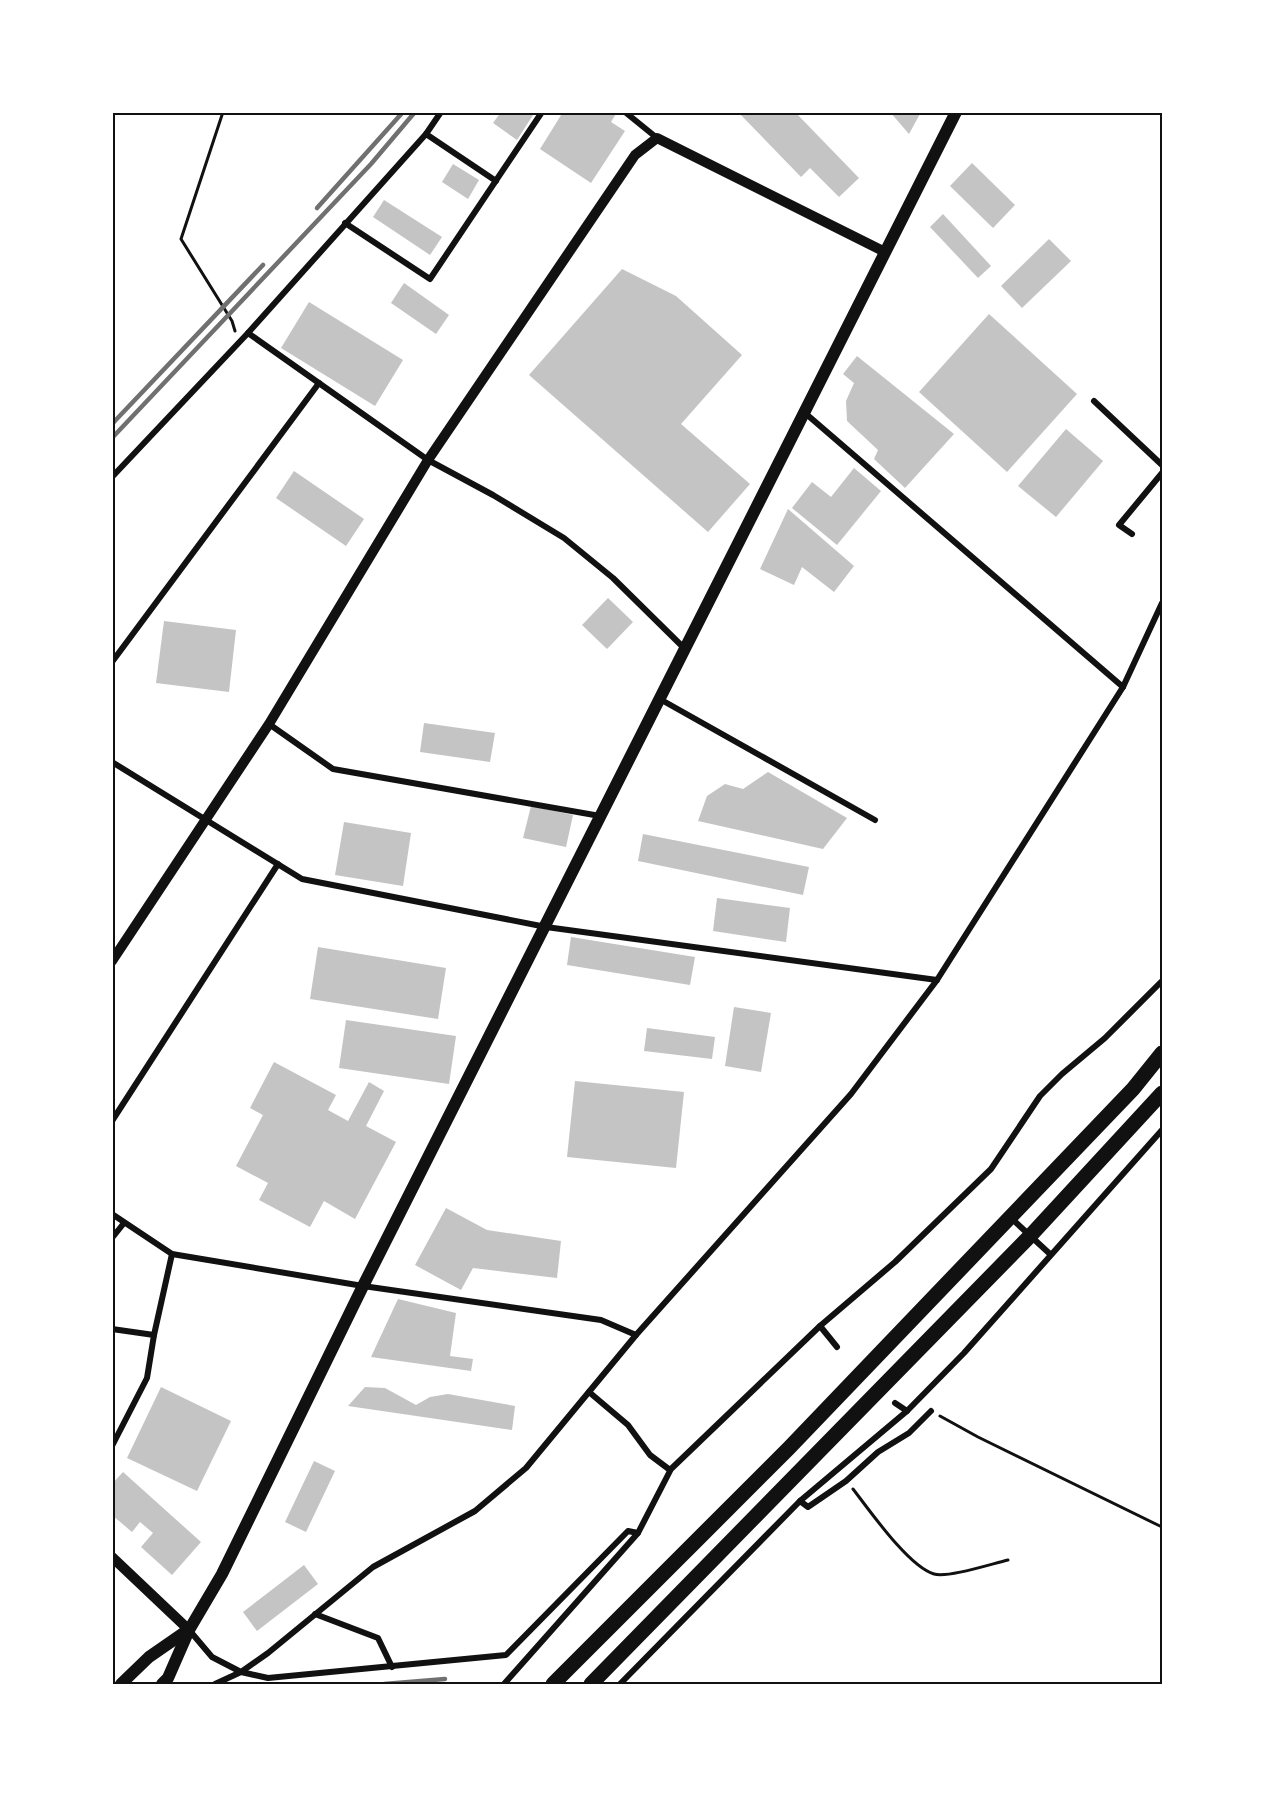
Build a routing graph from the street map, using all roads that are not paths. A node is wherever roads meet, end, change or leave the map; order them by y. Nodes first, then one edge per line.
1 (441, 112) edge
2 (542, 112) edge
3 (625, 112) edge
4 (956, 112) edge
5 (426, 134) junction
6 (657, 138) junction
7 (496, 181) junction
8 (345, 223) junction
9 (885, 252) junction
10 (248, 333) junction
11 (319, 382) junction
12 (1094, 401) dead end
13 (805, 412) junction
14 (428, 460) junction
15 (1162, 465) edge
16 (1162, 473) edge
17 (112, 477) edge
18 (1132, 534) dead end
19 (1162, 603) edge
20 (684, 648) junction
21 (112, 662) edge
22 (1123, 687) junction
23 (658, 698) junction
24 (269, 724) junction
25 (115, 763) edge
26 (112, 771) edge
27 (600, 816) junction
28 (206, 819) junction
29 (875, 820) dead end
30 (278, 864) junction
31 (546, 927) junction
32 (112, 961) edge
33 (937, 980) junction
34 (1162, 981) edge
35 (1162, 1053) edge
36 (1162, 1093) edge
37 (112, 1121) edge
38 (1162, 1130) edge
39 (112, 1214) edge
40 (1011, 1217) junction
41 (124, 1223) junction
42 (1031, 1235) junction
43 (112, 1238) edge
44 (172, 1254) junction
45 (1050, 1254) junction
46 (363, 1286) junction
47 (820, 1326) junction
48 (112, 1329) edge
49 (154, 1335) junction
50 (636, 1335) junction
51 (837, 1347) dead end
52 (589, 1392) junction
53 (895, 1403) dead end
54 (907, 1411) junction
55 (931, 1411) road end
56 (112, 1446) edge
57 (670, 1470) junction
58 (800, 1501) junction
59 (638, 1533) junction
60 (112, 1557) edge
61 (315, 1614) junction
62 (189, 1630) junction
63 (393, 1667) junction
64 (241, 1672) junction
65 (121, 1684) edge
66 (162, 1684) edge
67 (215, 1684) edge
68 (504, 1684) edge
69 (553, 1684) edge
70 (591, 1684) edge
71 (620, 1684) edge

1 - 5 street
2 - 7 street
3 - 6 street
4 - 9 main road
5 - 7 street
5 - 8 street
6 - 9 street
6 - 14 street
7 - 8 street
8 - 10 street
9 - 13 main road
10 - 11 street
10 - 17 street
11 - 14 street
11 - 21 street
12 - 15 street
13 - 20 main road
13 - 22 street
14 - 20 street
14 - 24 street
16 - 18 street
19 - 22 street
20 - 23 main road
22 - 33 street
23 - 27 main road
23 - 29 street
24 - 27 street
24 - 28 street
25 - 26 street
25 - 28 street
27 - 31 main road
28 - 30 street
28 - 32 street
30 - 31 street
30 - 37 street
31 - 33 street
31 - 46 main road
33 - 50 street
34 - 47 street
35 - 40 highway
36 - 42 highway
38 - 45 street
39 - 41 street
40 - 42 street
40 - 69 highway
41 - 43 street
41 - 44 street
42 - 45 street
42 - 70 highway
44 - 46 street
44 - 49 street
45 - 54 street
46 - 50 street
46 - 62 main road
47 - 51 street
47 - 57 street
48 - 49 street
49 - 56 street
50 - 52 street
52 - 57 street
52 - 61 street
53 - 54 street
54 - 58 street
55 - 58 street
57 - 59 street
58 - 71 street
59 - 63 street
59 - 68 street
60 - 62 street
61 - 63 street
61 - 64 street
62 - 64 street
62 - 65 main road
62 - 66 main road
63 - 64 street
64 - 67 street

